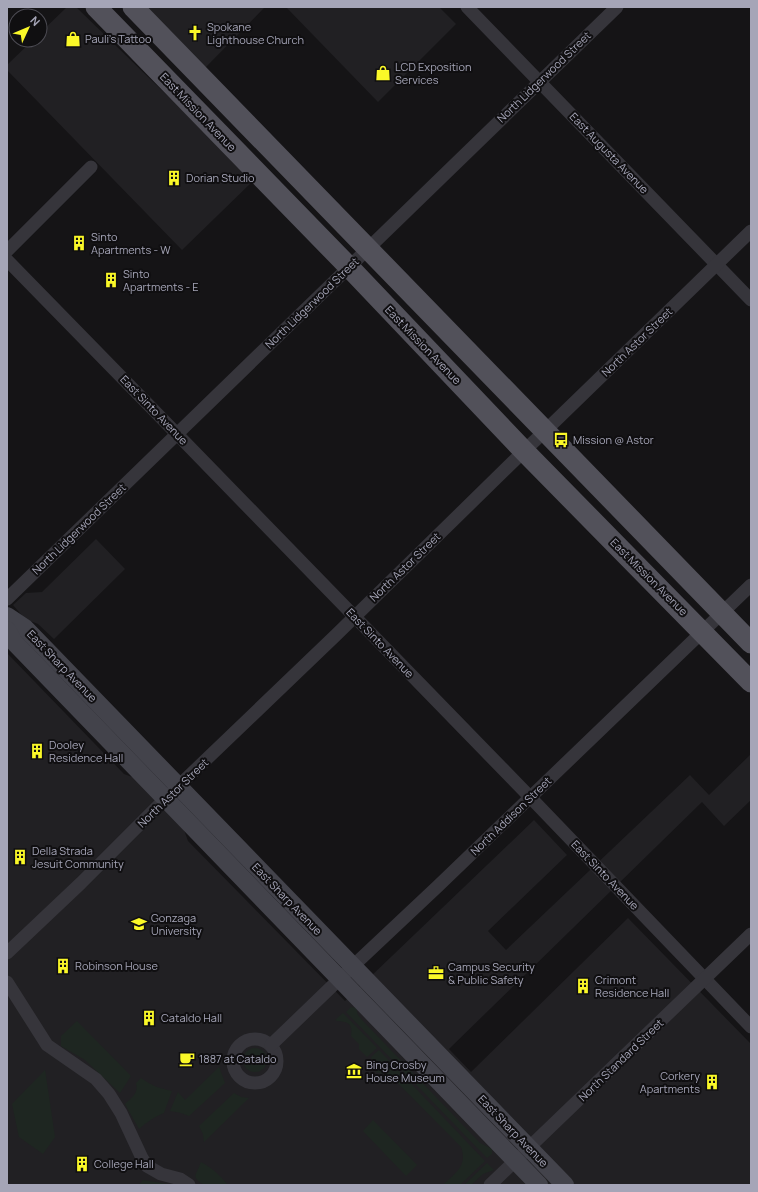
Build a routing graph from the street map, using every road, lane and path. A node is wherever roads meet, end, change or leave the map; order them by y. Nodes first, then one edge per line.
1 (96, 7) edge
2 (134, 7) edge
3 (467, 7) edge
4 (617, 7) edge
5 (540, 82) junction
6 (91, 167) dead end
7 (751, 232) edge
8 (368, 249) junction
9 (7, 251) edge
10 (7, 260) edge
11 (717, 265) junction
12 (349, 267) junction
13 (751, 300) edge
14 (545, 431) junction
15 (177, 434) junction
16 (524, 450) junction
17 (751, 585) edge
18 (7, 599) edge
19 (722, 613) junction
20 (7, 616) edge
21 (355, 616) junction
22 (7, 630) edge
23 (702, 632) junction
24 (751, 642) edge
25 (751, 682) edge
26 (172, 793) junction
27 (530, 797) junction
28 (751, 934) edge
29 (7, 953) edge
30 (353, 966) junction
31 (705, 978) junction
32 (340, 979) junction
33 (7, 982) edge
34 (751, 1027) edge
35 (270, 1045) dead end
36 (529, 1148) junction
37 (515, 1161) junction
38 (189, 1185) edge
39 (490, 1185) edge
40 (539, 1185) edge
41 (564, 1185) edge

1 - 12 main road, East Mission Avenue
2 - 8 main road
3 - 5 street, East Augusta Avenue
4 - 5 street, North Lidgerwood Street
5 - 8 street, North Lidgerwood Street
5 - 11 street, East Augusta Avenue
6 - 9 street
7 - 11 street, North Astor Street
8 - 12 street, North Lidgerwood Street
8 - 14 main road
10 - 15 street, East Sinto Avenue
11 - 13 street, East Augusta Avenue
11 - 14 street, North Astor Street
12 - 15 street, North Lidgerwood Street
12 - 16 main road, East Mission Avenue
14 - 16 street, North Astor Street
14 - 19 main road
15 - 18 street, North Lidgerwood Street
15 - 21 street, East Sinto Avenue
16 - 21 street, North Astor Street
16 - 23 main road, East Mission Avenue
17 - 19 street, North Addison Street
19 - 23 street, North Addison Street
19 - 24 main road
20 - 26 street, East Sharp Avenue
21 - 26 street, North Astor Street
21 - 27 street, East Sinto Avenue
22 - 26 street, East Sharp Avenue
23 - 25 main road, East Mission Avenue
23 - 27 street, North Addison Street
26 - 29 street, North Astor Street
26 - 30 street, East Sharp Avenue
26 - 32 street, East Sharp Avenue
27 - 30 street, North Addison Street
27 - 31 street, East Sinto Avenue
28 - 31 street, North Standard Street
30 - 32 street, North Addison Street
30 - 36 street, East Sharp Avenue
31 - 34 street, East Sinto Avenue
31 - 36 street, North Standard Street
32 - 35 street, North Addison Street
32 - 37 street, East Sharp Avenue
33 - 38 street
36 - 37 street, North Standard Street
36 - 41 street, East Sharp Avenue
37 - 39 street, North Standard Street
37 - 40 street, East Sharp Avenue

